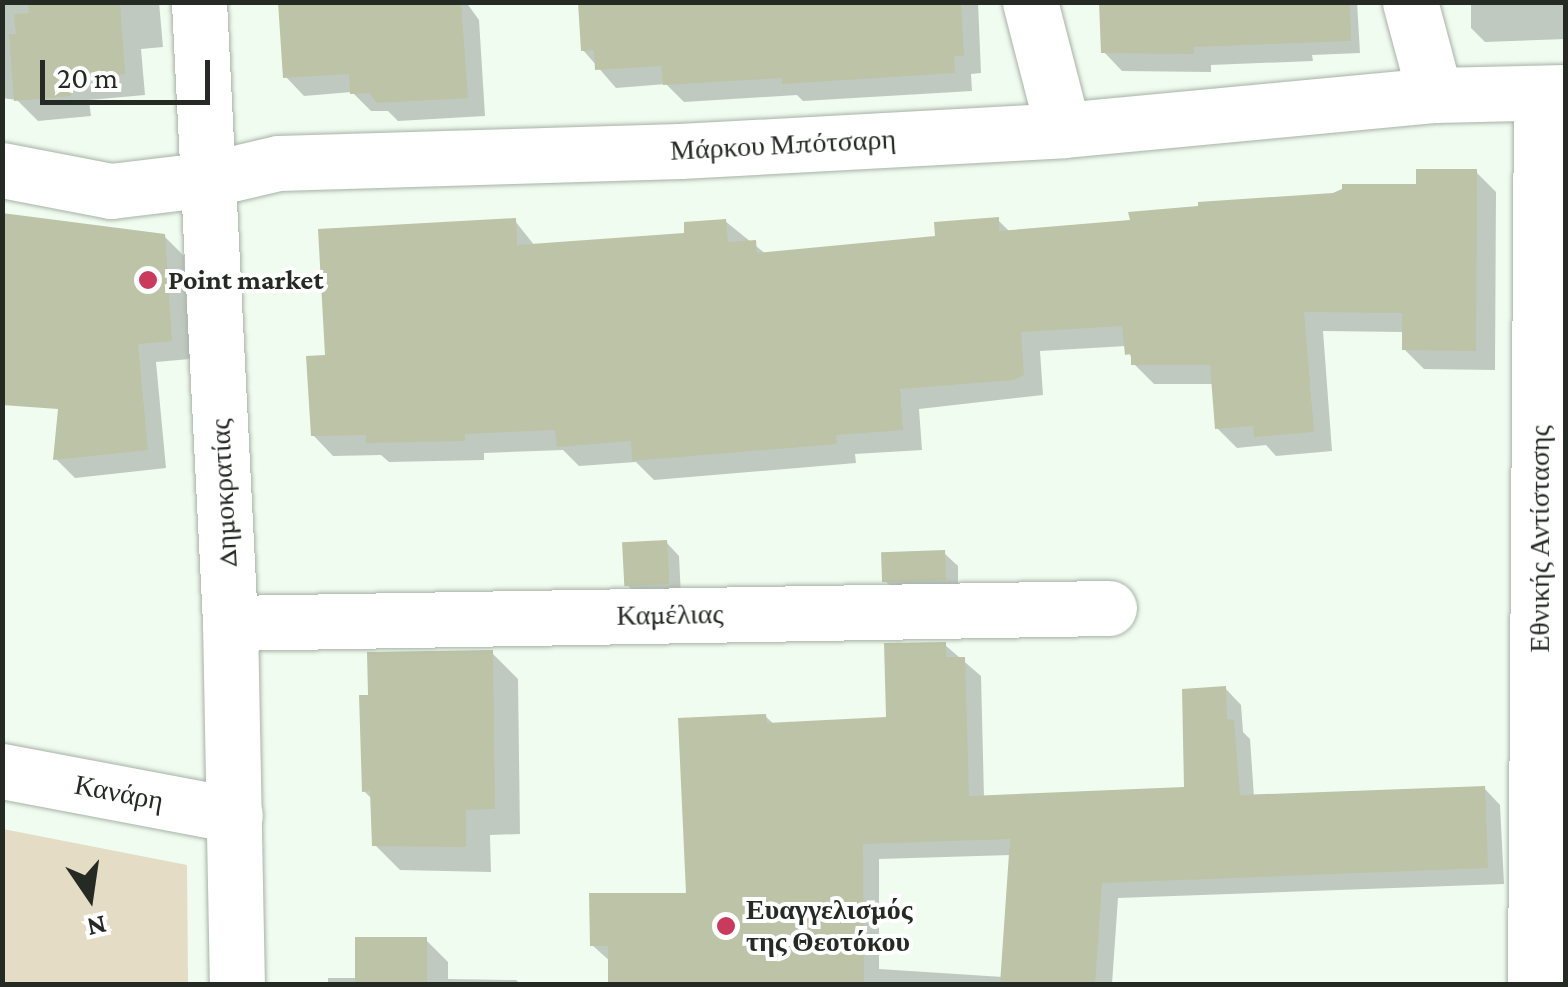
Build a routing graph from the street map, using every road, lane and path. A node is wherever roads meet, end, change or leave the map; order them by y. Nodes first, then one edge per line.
1 (199, 2) edge
2 (1030, 2) edge
3 (1410, 2) edge
4 (1553, 93) edge
5 (1435, 95) junction
6 (1063, 130) junction
7 (2, 170) edge
8 (210, 179) junction
9 (1109, 608) dead end
10 (230, 623) junction
11 (2, 772) edge
12 (234, 815) junction
13 (237, 984) edge
14 (1535, 984) edge

1 - 8 street, Δημοκρατίας
2 - 6 street
3 - 5 street
4 - 5 street, Μάρκου Μπότσαρη
4 - 14 street, Εθνικής Αντίστασης
5 - 6 street, Μάρκου Μπότσαρη
6 - 8 street, Μάρκου Μπότσαρη
7 - 8 street, Μάρκου Μπότσαρη
8 - 10 street, Δημοκρατίας
9 - 10 street, Καμέλιας
10 - 12 street, Δημοκρατίας
11 - 12 street, Κανάρη
12 - 13 street, Δημοκρατίας

